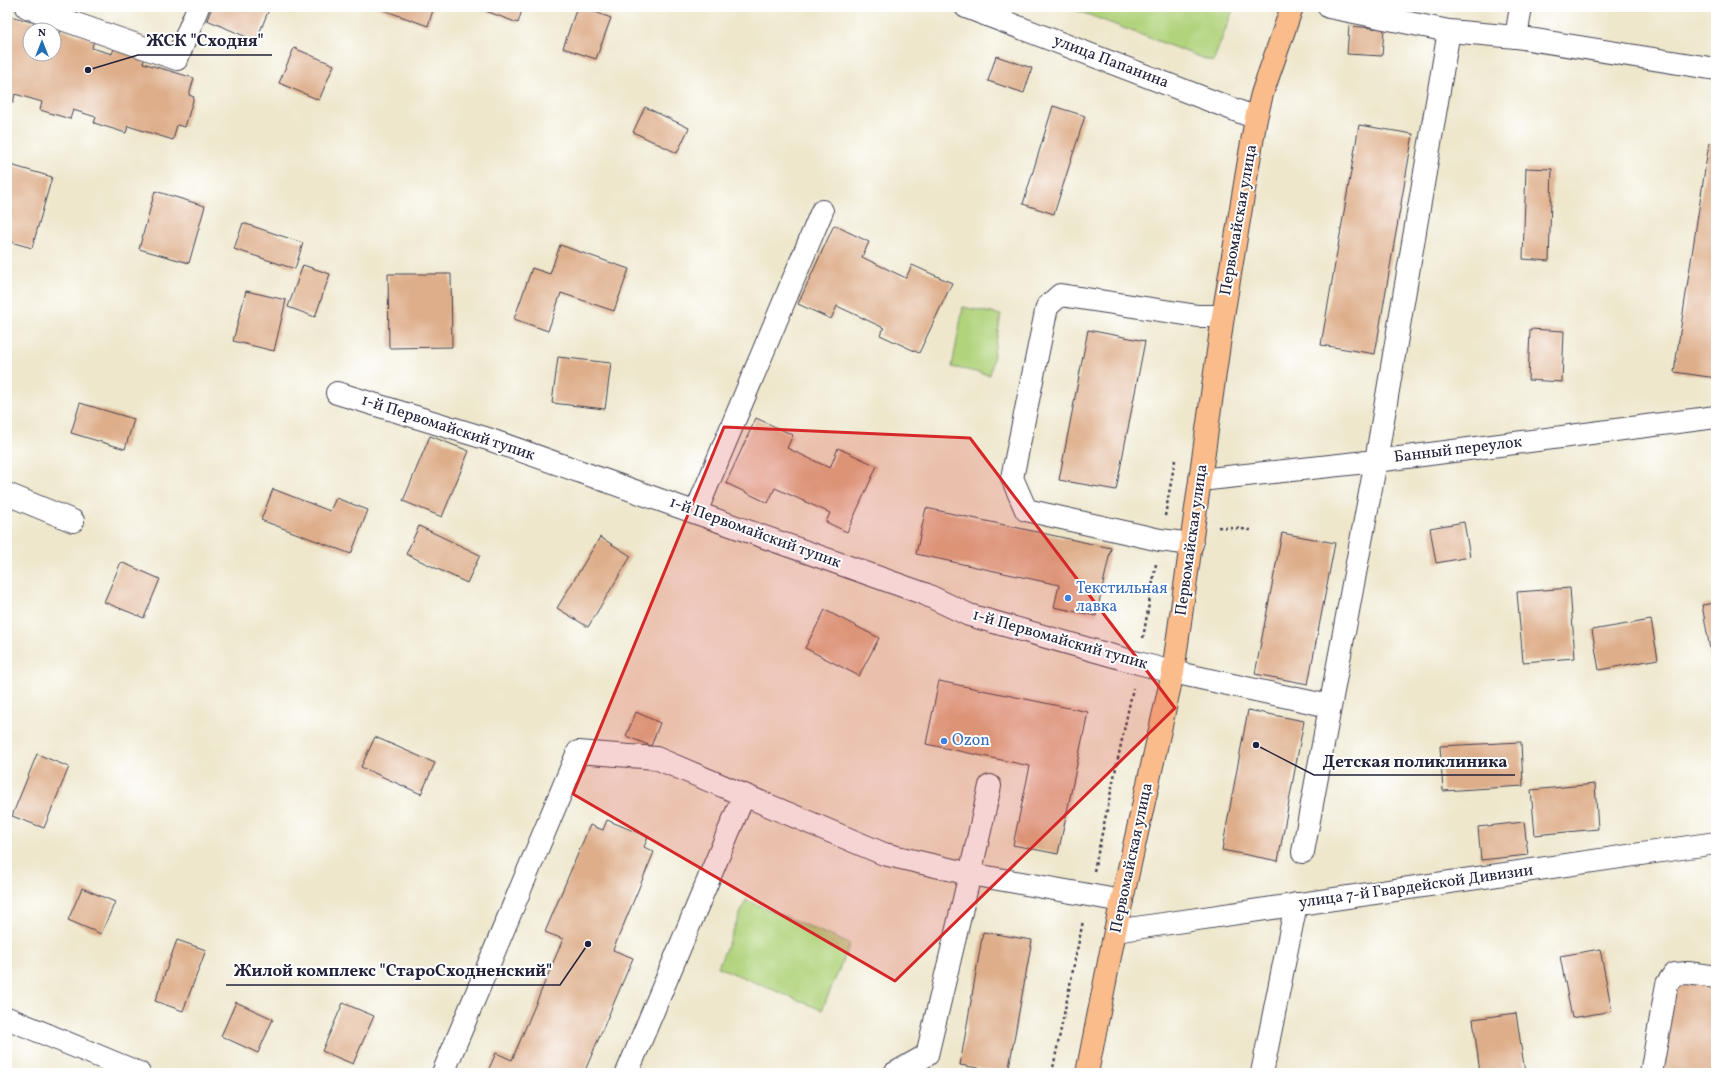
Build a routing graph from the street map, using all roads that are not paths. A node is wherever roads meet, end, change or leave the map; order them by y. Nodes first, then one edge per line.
1 (28, 7) edge
2 (198, 7) edge
3 (966, 7) edge
4 (1292, 7) edge
5 (1328, 7) edge
6 (1522, 7) edge
7 (1449, 31) junction
8 (1516, 37) junction
9 (1716, 69) edge
10 (1256, 118) junction
11 (822, 211) dead end
12 (1223, 316) junction
13 (337, 393) dead end
14 (1716, 417) edge
15 (1376, 461) junction
16 (1200, 480) junction
17 (7, 494) edge
18 (696, 512) junction
19 (74, 521) dead end
20 (1192, 544) junction
21 (1173, 672) junction
22 (1330, 706) junction
23 (990, 786) dead end
24 (744, 795) junction
25 (1716, 843) edge
26 (1303, 852) dead end
27 (970, 874) junction
28 (1122, 902) junction
29 (1296, 904) junction
30 (1115, 931) junction
31 (1716, 977) edge
32 (7, 1018) edge
33 (139, 1073) edge
34 (443, 1073) edge
35 (627, 1073) edge
36 (895, 1073) edge
37 (1087, 1073) edge
38 (1262, 1073) edge
39 (1651, 1073) edge

1 - 2 street
3 - 10 street, улица Папанина
4 - 10 main road, Первомайская улица
5 - 7 street
6 - 8 street
7 - 8 street
7 - 15 street
8 - 9 street
10 - 12 main road, Первомайская улица
11 - 18 street
12 - 16 main road, Первомайская улица
12 - 20 street
13 - 18 street, 1-й Первомайский тупик
14 - 15 street, Банный переулок
15 - 16 street, Банный переулок
15 - 22 street
16 - 20 main road, Первомайская улица
17 - 19 street
18 - 21 street, 1-й Первомайский тупик
20 - 21 main road, Первомайская улица
21 - 22 street, 1-й Первомайский тупик
21 - 28 main road, Первомайская улица
22 - 26 street
23 - 27 street
24 - 27 street
24 - 34 street
24 - 35 street
25 - 29 street, улица 7-й Гвардейской Дивизии
27 - 28 street
27 - 36 street
28 - 30 main road, Первомайская улица
29 - 30 street, улица 7-й Гвардейской Дивизии
29 - 38 street
30 - 37 main road, Первомайская улица
31 - 39 street
32 - 33 street

